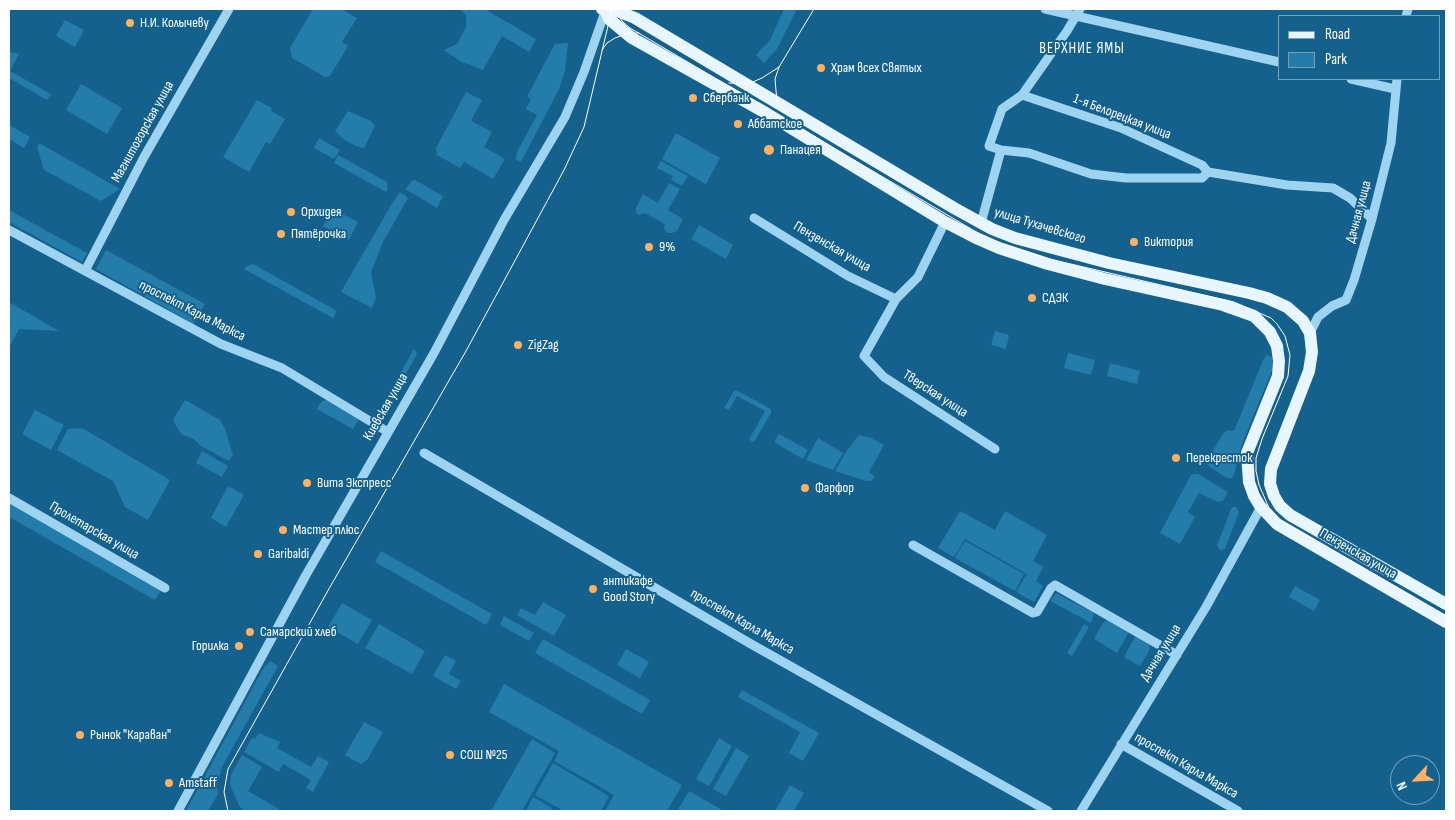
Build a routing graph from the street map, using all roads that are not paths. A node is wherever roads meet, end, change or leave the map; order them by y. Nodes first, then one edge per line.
1 (229, 9) edge
2 (605, 9) edge
3 (1045, 9) edge
4 (1078, 12) edge
5 (1278, 62) edge
6 (1355, 80) edge
7 (1396, 80) edge
8 (1395, 89) junction
9 (1022, 95) junction
10 (1002, 150) junction
11 (1208, 172) junction
12 (754, 218) dead end
13 (1372, 219) junction
14 (945, 222) junction
15 (981, 223) junction
16 (9, 230) edge
17 (86, 271) junction
18 (896, 299) junction
19 (1310, 333) junction
20 (388, 432) junction
21 (995, 449) dead end
22 (424, 453) dead end
23 (1272, 491) junction
24 (9, 498) edge
25 (1259, 504) junction
26 (913, 545) dead end
27 (165, 588) dead end
28 (1446, 604) edge
29 (1446, 622) edge
30 (1177, 655) junction
31 (1121, 744) junction
32 (178, 811) edge
33 (1048, 811) edge
34 (1081, 811) edge
35 (1238, 811) edge

1 - 17 street, Магнитогорская улица
2 - 14 main road
2 - 15 main road, улица Тухачевского
2 - 20 street, Киевская улица
3 - 4 street
4 - 5 street
4 - 9 street
6 - 8 street
7 - 8 street, Дачная улица
8 - 13 street, Дачная улица
9 - 10 street
9 - 11 street, 1-я Белорецкая улица
10 - 11 street, 1-я Белорецкая улица
10 - 15 street
11 - 13 street, 1-я Белорецкая улица
12 - 18 street, Пензенская улица
13 - 19 street, Дачная улица
14 - 18 street
14 - 25 main road
15 - 19 main road, улица Тухачевского
16 - 17 street, проспект Карла Маркса
17 - 20 street, проспект Карла Маркса
18 - 21 street, Тверская улица
19 - 23 main road
20 - 32 street, Киевская улица
22 - 33 street, проспект Карла Маркса
23 - 25 main road
23 - 28 main road, Пензенская улица
24 - 27 street, Пролетарская улица
25 - 29 main road, Пензенская улица
25 - 30 street, Дачная улица
26 - 30 street
30 - 31 street, Дачная улица
31 - 34 street, Дачная улица
31 - 35 street, проспект Карла Маркса

